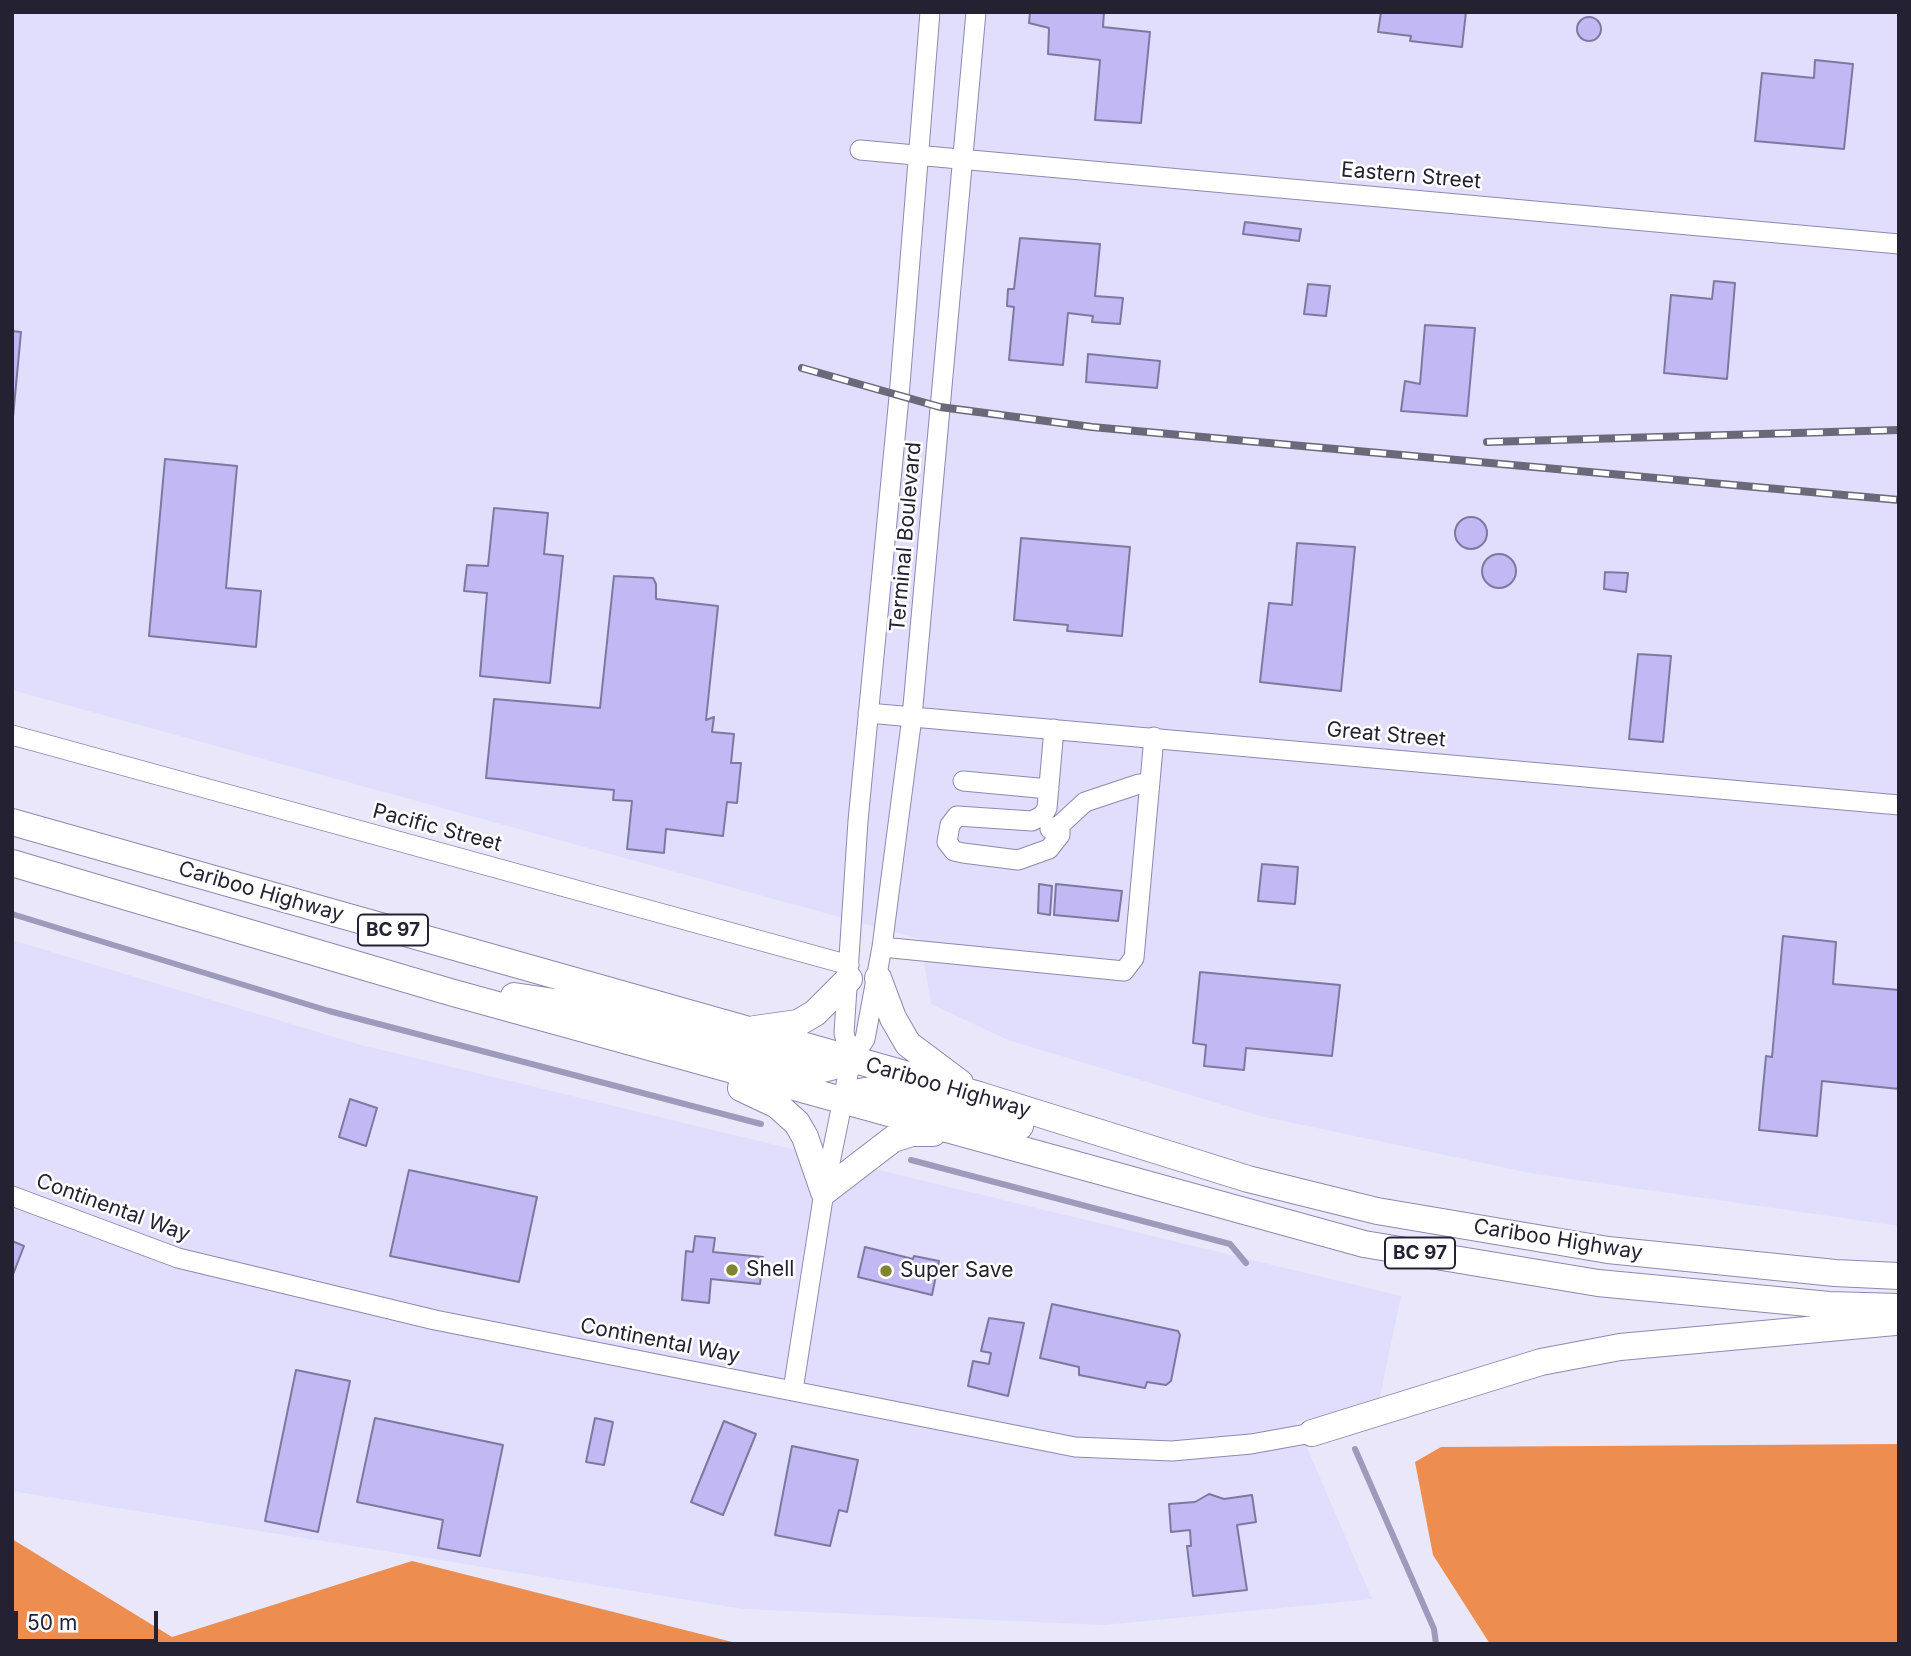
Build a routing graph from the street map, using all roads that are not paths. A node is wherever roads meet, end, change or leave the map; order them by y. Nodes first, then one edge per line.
1 (930, 12) edge
2 (976, 12) edge
3 (860, 150) dead end
4 (919, 155) junction
5 (963, 158) junction
6 (1899, 244) edge
7 (868, 713) junction
8 (912, 717) junction
9 (1054, 729) junction
10 (12, 735) edge
11 (1153, 737) junction
12 (963, 781) dead end
13 (1149, 785) junction
14 (1048, 789) junction
15 (1899, 805) edge
16 (12, 822) edge
17 (47, 831) junction
18 (12, 837) edge
19 (12, 863) edge
20 (882, 947) junction
21 (849, 972) junction
22 (878, 978) junction
23 (450, 992) junction
24 (739, 1030) junction
25 (612, 1038) junction
26 (851, 1060) junction
27 (979, 1095) junction
28 (842, 1102) junction
29 (953, 1133) junction
30 (1248, 1179) junction
31 (824, 1192) junction
32 (12, 1196) edge
33 (1899, 1276) edge
34 (1899, 1307) edge
35 (1899, 1322) edge
36 (793, 1390) junction
37 (1312, 1433) joint

1 - 4 street, Terminal Boulevard
2 - 5 street, Terminal Boulevard
3 - 4 street, Eastern Street
4 - 5 street, Eastern Street
4 - 7 street, Terminal Boulevard
5 - 6 street, Eastern Street
5 - 8 street, Terminal Boulevard
7 - 8 street, Great Street
7 - 21 street, Terminal Boulevard
8 - 9 street, Great Street
8 - 20 street, Terminal Boulevard
9 - 11 street, Great Street
9 - 14 street
10 - 21 street, Pacific Street
11 - 13 street
11 - 15 street, Great Street
12 - 14 street
13 - 14 street
13 - 20 street
16 - 17 highway, Cariboo Highway / BC 97
17 - 18 highway
17 - 24 highway, Cariboo Highway / BC 97
19 - 23 highway, Cariboo Highway / BC 97
20 - 22 street, Terminal Boulevard
21 - 24 highway
21 - 26 street, Terminal Boulevard
22 - 26 street, Terminal Boulevard
22 - 27 highway
23 - 25 highway, Cariboo Highway / BC 97
23 - 26 highway
24 - 26 highway, Cariboo Highway / BC 97
25 - 28 highway, Cariboo Highway / BC 97
25 - 31 highway
26 - 27 highway, Cariboo Highway / BC 97
26 - 28 street, Terminal Boulevard
27 - 30 highway, Cariboo Highway / BC 97
28 - 29 highway, Cariboo Highway / BC 97
28 - 30 highway
28 - 31 street, Terminal Boulevard
29 - 31 highway
29 - 34 highway, Cariboo Highway / BC 97
30 - 33 highway, Cariboo Highway / BC 97
31 - 36 street, Terminal Boulevard
32 - 36 street, Continental Way
35 - 37 highway
36 - 37 street, Continental Way

